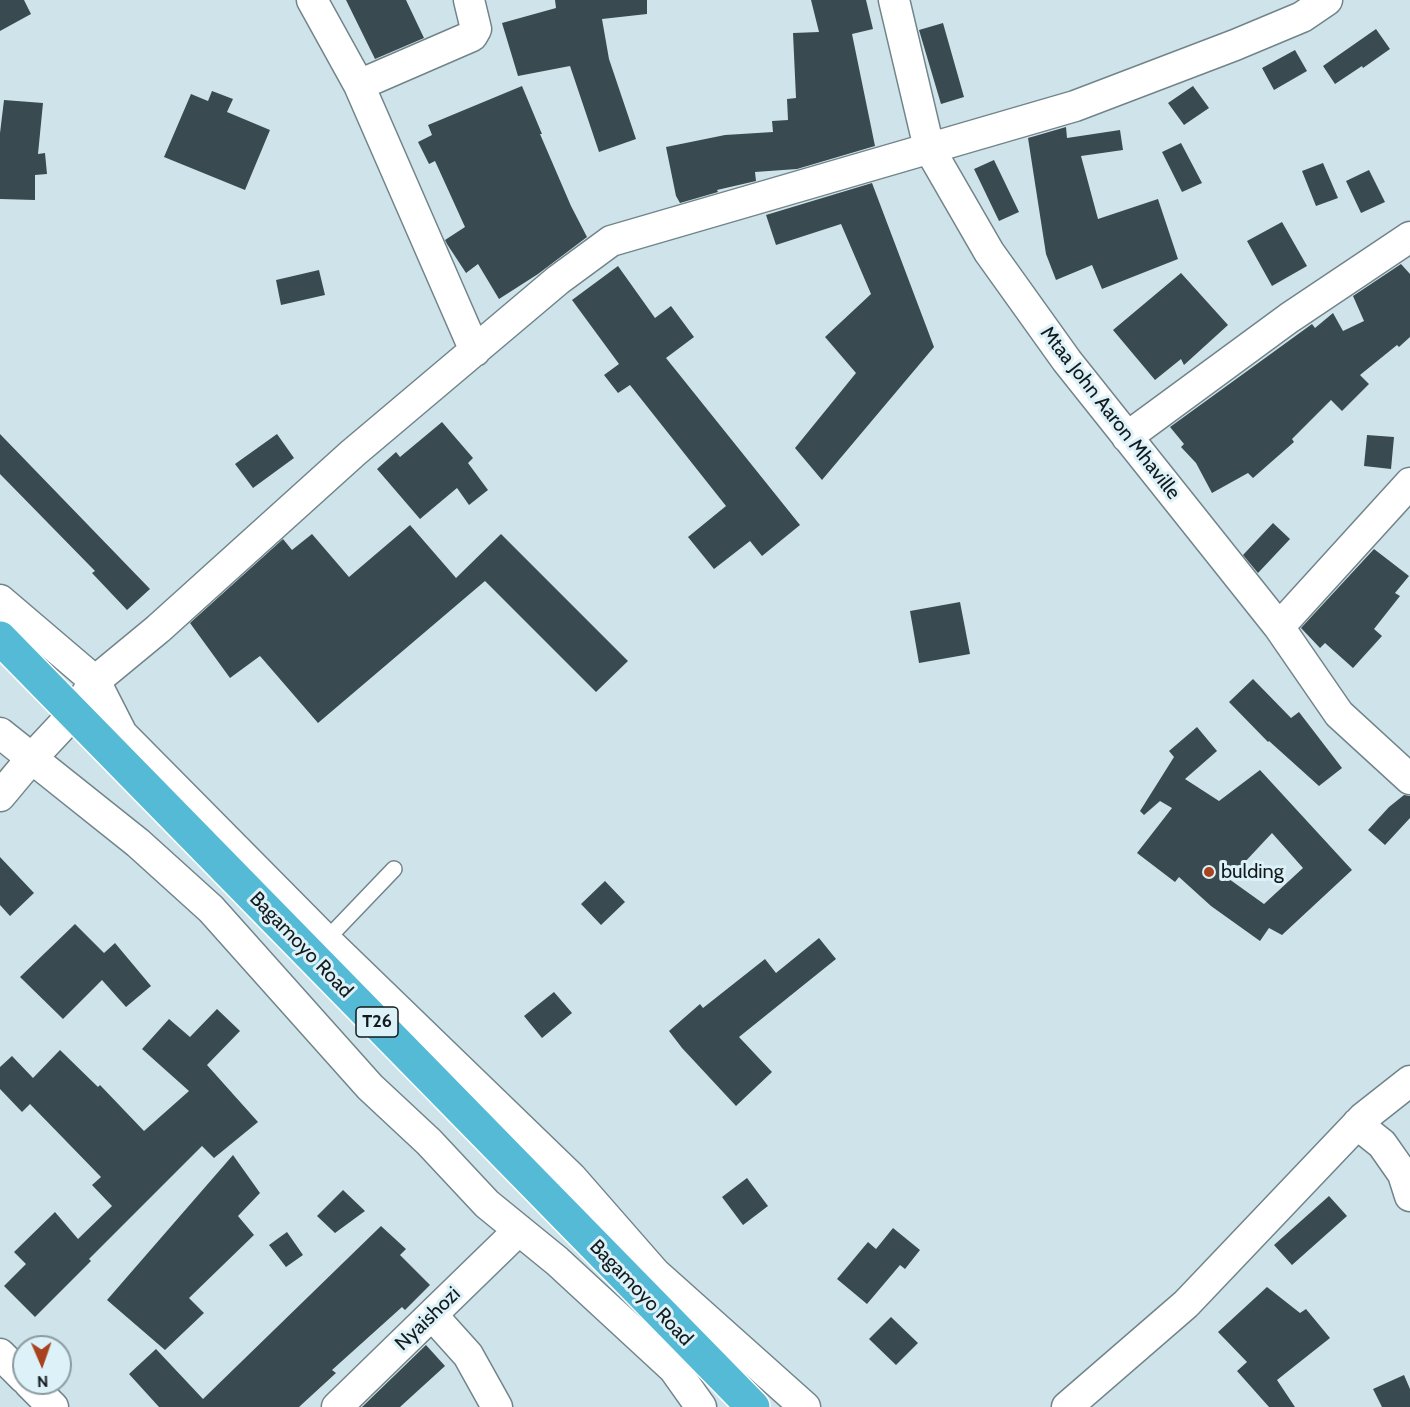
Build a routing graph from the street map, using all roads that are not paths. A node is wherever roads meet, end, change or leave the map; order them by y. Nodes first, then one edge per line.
1 (312, 0) edge
2 (469, 0) edge
3 (894, 0) edge
4 (1327, 0) edge
5 (359, 86) junction
6 (928, 148) junction
7 (1410, 237) edge
8 (475, 351) junction
9 (1127, 437) junction
10 (1410, 483) edge
11 (0, 600) edge
12 (1279, 627) junction
13 (0, 638) edge
14 (95, 681) junction
15 (74, 713) junction
16 (0, 733) edge
17 (31, 759) junction
18 (1408, 773) edge
19 (0, 796) edge
20 (393, 869) dead end
21 (326, 940) junction
22 (1410, 1081) edge
23 (1357, 1125) junction
24 (1410, 1196) edge
25 (519, 1230) junction
26 (432, 1315) junction
27 (0, 1354) edge
28 (12, 1366) edge
29 (41, 1395) edge
30 (53, 1407) edge
31 (337, 1407) edge
32 (497, 1407) edge
33 (701, 1407) edge
34 (753, 1407) edge
35 (805, 1407) edge
36 (1067, 1407) edge

1 - 5 street
2 - 5 street
3 - 6 street, Mtaa John Aaron Mhaville
4 - 6 street
5 - 8 street
6 - 8 street
6 - 9 street, Mtaa John Aaron Mhaville
7 - 9 street
8 - 14 street
9 - 12 street, Mtaa John Aaron Mhaville
10 - 12 street
11 - 14 street
12 - 18 street, Mtaa John Aaron Mhaville
13 - 15 highway, Bagamoyo Road / T26
14 - 15 street
14 - 21 street
15 - 17 street
15 - 34 highway, Bagamoyo Road / T26
16 - 17 street
17 - 19 street
17 - 25 street
20 - 21 lane
21 - 35 street
22 - 23 street
23 - 24 street
23 - 36 street
25 - 26 street, Nyaishozi
25 - 33 street
26 - 31 street, Nyaishozi
26 - 32 street
27 - 28 street
29 - 30 street

